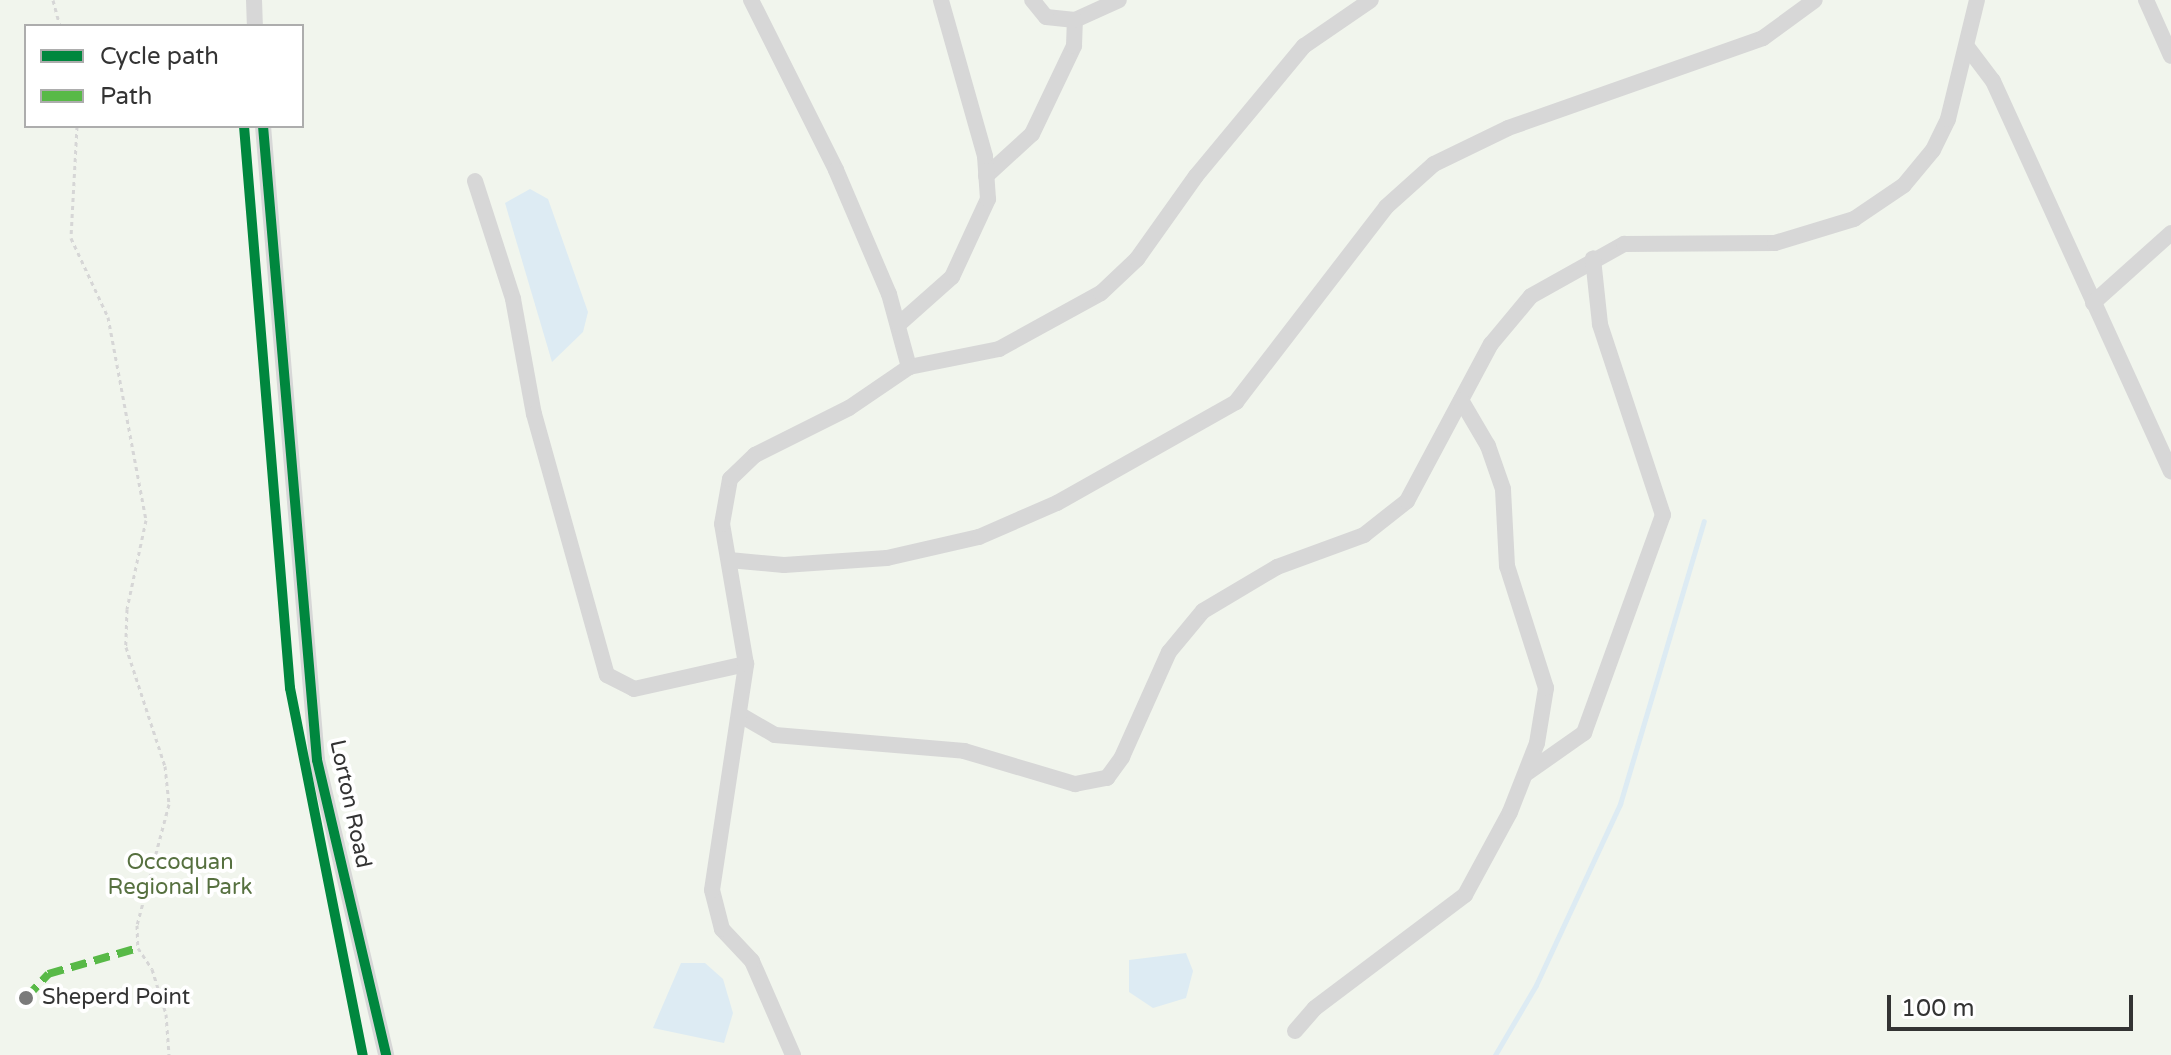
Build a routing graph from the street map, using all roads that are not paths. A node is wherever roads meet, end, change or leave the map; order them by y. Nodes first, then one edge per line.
1 (254, 0) edge
2 (751, 0) edge
3 (941, 0) edge
4 (1032, 0) edge
5 (1082, 0) edge
6 (1119, 0) edge
7 (1371, 0) edge
8 (1815, 0) edge
9 (1977, 0) edge
10 (2146, 0) edge
11 (1075, 20) junction
12 (255, 24) edge
13 (1968, 48) junction
14 (2171, 56) edge
15 (263, 128) edge
16 (986, 176) junction
17 (475, 181) dead end
18 (2171, 233) edge
19 (1593, 258) junction
20 (2093, 303) junction
21 (899, 324) junction
22 (909, 367) junction
23 (1461, 400) junction
24 (2171, 471) edge
25 (729, 560) junction
26 (746, 664) junction
27 (742, 716) junction
28 (1527, 773) junction
29 (1295, 1031) dead end
30 (386, 1055) edge
31 (793, 1055) edge

1 - 12 street
2 - 21 street
3 - 16 street
4 - 11 street
5 - 11 street
6 - 11 street
7 - 22 street
8 - 25 street
9 - 13 street
10 - 14 street
11 - 16 street
13 - 19 street
13 - 20 street
15 - 30 street, Lorton Road
16 - 21 street
17 - 26 street
18 - 20 street
19 - 23 street
19 - 28 street
20 - 24 street
21 - 22 street
22 - 25 street
23 - 27 street
23 - 28 street
25 - 26 street
26 - 27 street
27 - 31 street
28 - 29 street

